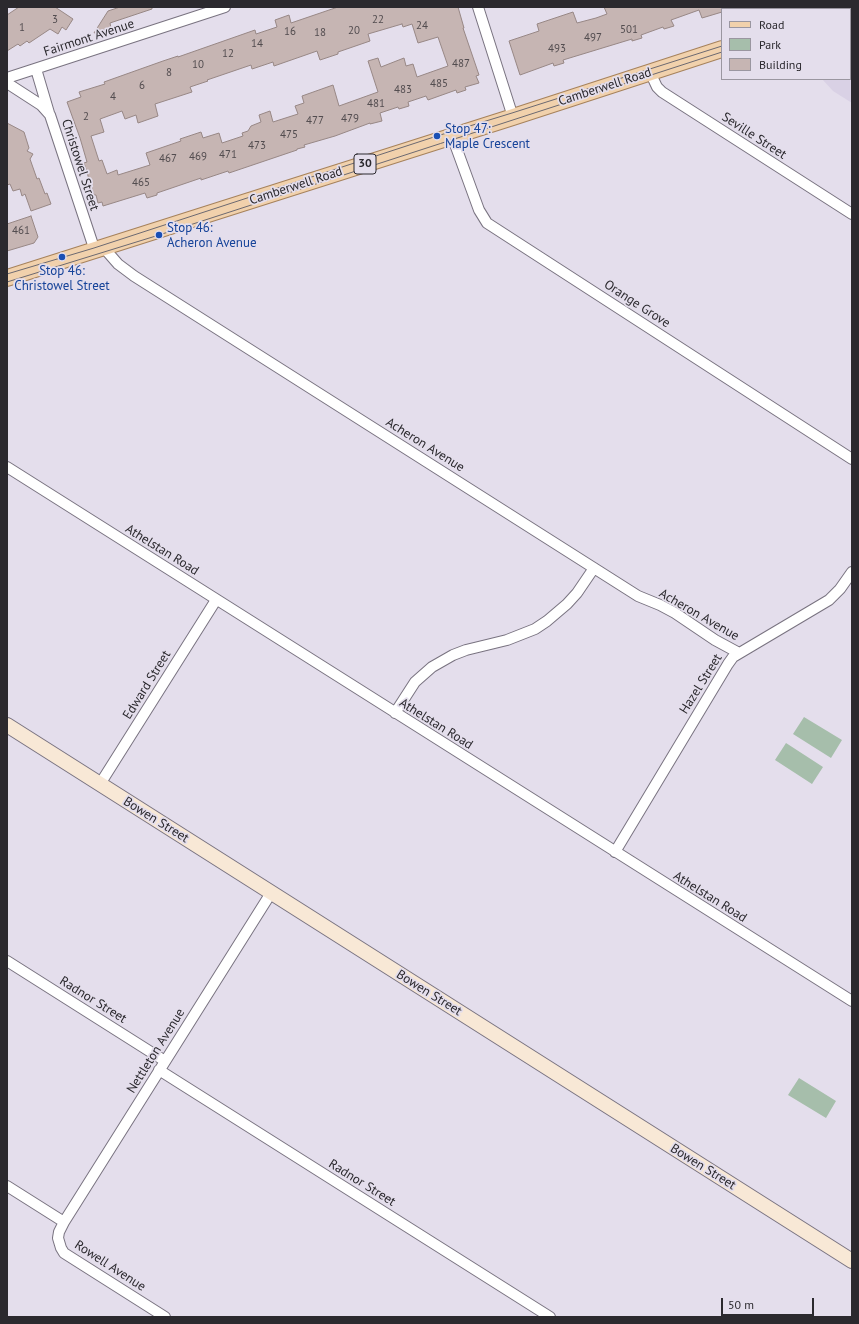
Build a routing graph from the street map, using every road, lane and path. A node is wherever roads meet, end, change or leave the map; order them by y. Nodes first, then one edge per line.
1 (198, 7) edge
2 (225, 7) edge
3 (478, 7) edge
4 (193, 18) junction
5 (721, 49) edge
6 (36, 69) junction
7 (650, 72) junction
8 (7, 78) edge
9 (7, 83) edge
10 (50, 115) junction
11 (513, 117) junction
12 (452, 136) junction
13 (852, 214) edge
14 (99, 249) junction
15 (7, 278) edge
16 (852, 459) edge
17 (7, 467) edge
18 (594, 568) junction
19 (852, 572) edge
20 (216, 600) junction
21 (739, 653) junction
22 (395, 713) junction
23 (7, 725) edge
24 (100, 784) junction
25 (614, 852) junction
26 (271, 893) junction
27 (7, 961) edge
28 (852, 1001) edge
29 (165, 1061) junction
30 (159, 1070) junction
31 (7, 1186) edge
32 (64, 1222) junction
33 (852, 1261) edge
34 (165, 1317) edge
35 (550, 1317) edge

1 - 4 street
2 - 4 street, Fairmont Avenue
3 - 11 street
4 - 6 street, Fairmont Avenue
5 - 7 main road, Camberwell Road / 30
6 - 8 street, Fairmont Avenue
6 - 10 street
7 - 11 main road, Camberwell Road / 30
7 - 13 street, Seville Street
9 - 10 street, Christowel Street
10 - 14 street, Christowel Street
11 - 12 main road, Camberwell Road / 30
12 - 14 main road, Camberwell Road / 30
12 - 16 street, Orange Grove
14 - 15 main road, Camberwell Road / 30
14 - 18 street, Acheron Avenue
17 - 20 street, Athelstan Road
18 - 21 street, Acheron Avenue
18 - 22 street
19 - 21 street, Hazel Street
20 - 22 street, Athelstan Road
20 - 24 street, Edward Street
21 - 25 street, Hazel Street
22 - 25 street, Athelstan Road
23 - 24 street, Bowen Street
24 - 26 street, Bowen Street
25 - 28 street, Athelstan Road
26 - 29 street, Nettleton Avenue
26 - 33 street, Bowen Street
27 - 29 street, Radnor Street
29 - 30 street, Nettleton Avenue
30 - 32 street, Nettleton Avenue
30 - 35 street, Radnor Street
31 - 32 street
32 - 34 street, Rowell Avenue

